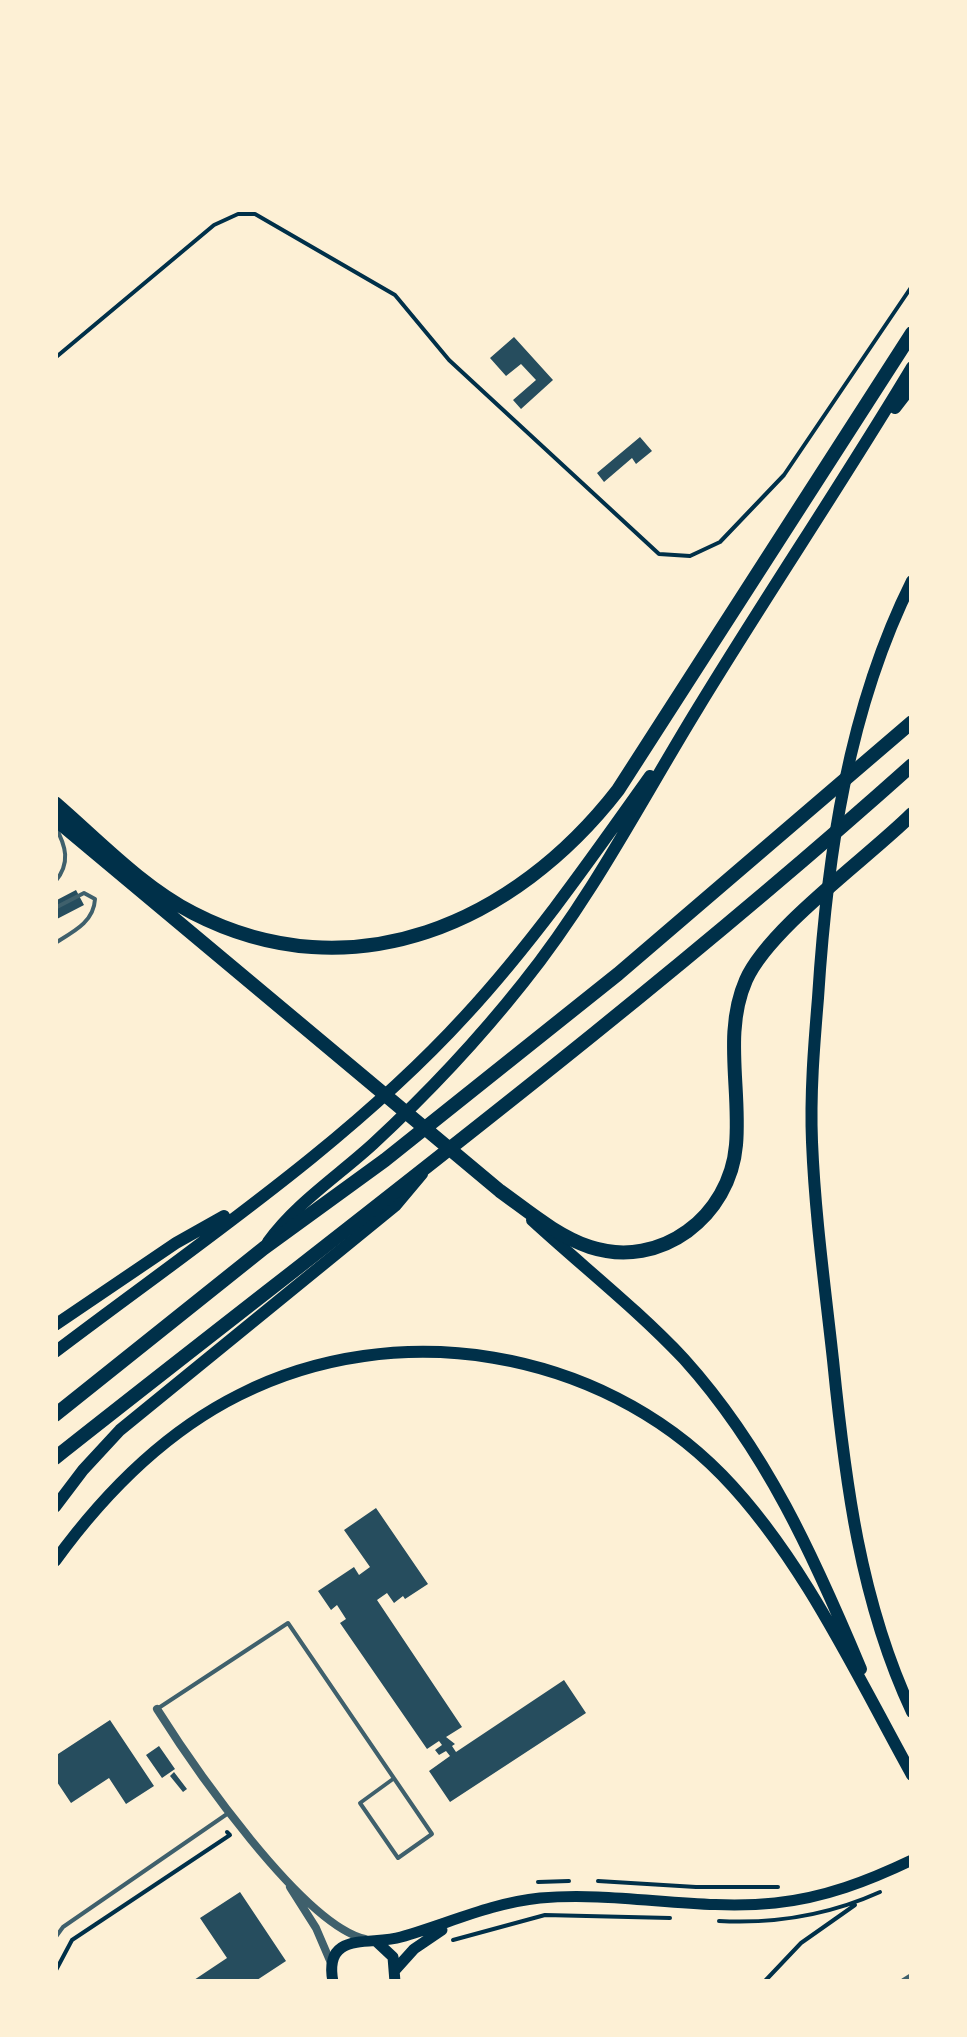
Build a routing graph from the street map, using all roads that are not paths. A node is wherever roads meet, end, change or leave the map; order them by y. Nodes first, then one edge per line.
1 (912, 334) edge
2 (912, 367) edge
3 (912, 386) edge
4 (864, 447) junction
5 (912, 580) edge
6 (698, 709) junction
7 (912, 722) edge
8 (912, 765) edge
9 (55, 803) edge
10 (912, 814) edge
11 (55, 822) edge
12 (55, 882) edge
13 (55, 908) edge
14 (55, 942) edge
15 (436, 1158) junction
16 (500, 1191) junction
17 (249, 1204) junction
18 (264, 1248) junction
19 (55, 1326) edge
20 (55, 1352) edge
21 (55, 1415) edge
22 (55, 1458) edge
23 (55, 1507) edge
24 (55, 1561) edge
25 (157, 1709) joint
26 (912, 1712) edge
27 (885, 1726) junction
28 (912, 1775) edge
29 (394, 1778) junction
30 (231, 1811) junction
31 (912, 1860) edge
32 (280, 1871) junction
33 (458, 1920) junction
34 (55, 1938) edge
35 (369, 1940) junction
36 (330, 1975) edge
37 (396, 1976) edge
38 (912, 1977) edge
39 (904, 1982) edge

1 - 9 highway
2 - 4 highway
3 - 4 highway
4 - 6 highway
5 - 26 highway
6 - 17 highway
6 - 18 highway
7 - 18 highway
8 - 15 highway
10 - 16 highway
11 - 12 lane
11 - 16 highway
13 - 14 lane
15 - 22 highway
15 - 23 highway
16 - 27 highway
17 - 19 highway
17 - 20 highway
18 - 21 highway
24 - 27 highway
25 - 29 lane
25 - 30 street
27 - 28 highway
29 - 29 lane
30 - 32 street
30 - 34 lane
31 - 33 main road
32 - 35 street
32 - 36 street
33 - 35 main road
33 - 37 main road
35 - 36 main road
35 - 37 main road
38 - 39 street

